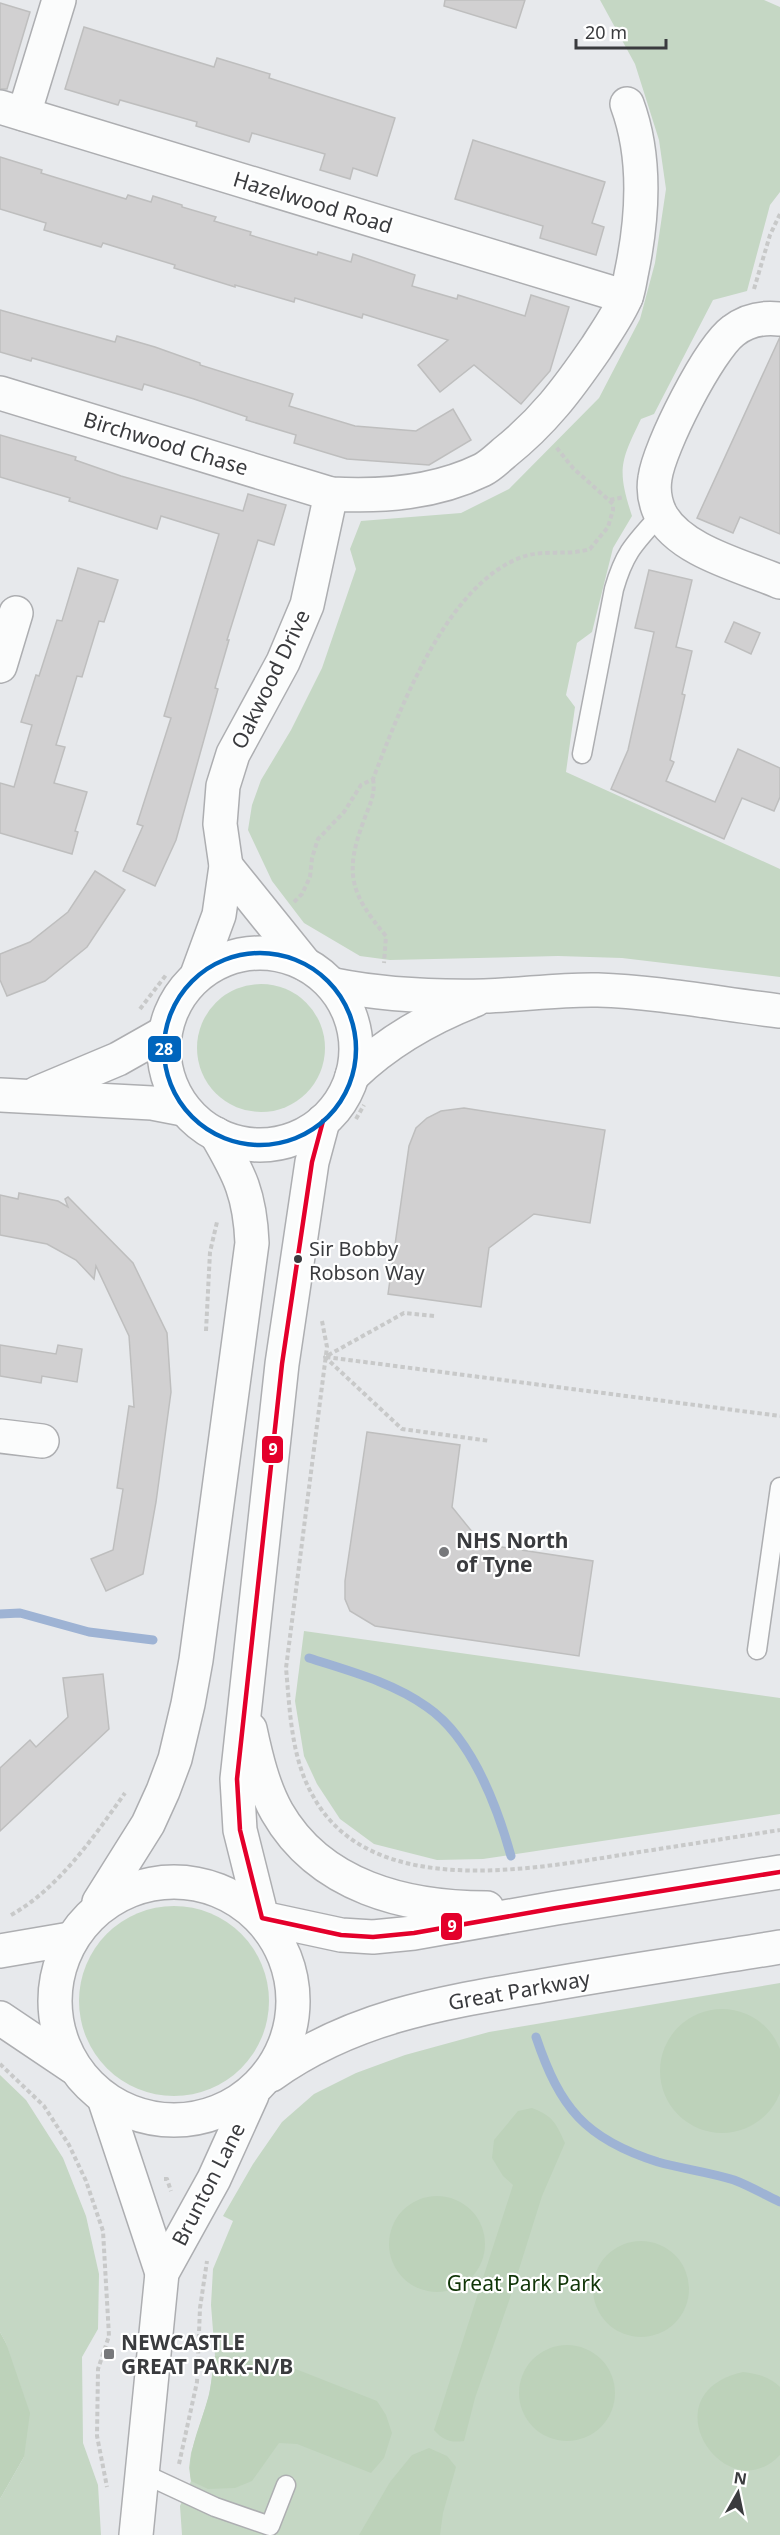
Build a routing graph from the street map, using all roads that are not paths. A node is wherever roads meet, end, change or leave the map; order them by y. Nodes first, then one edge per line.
1 (59, 0) edge
2 (627, 104) dead end
3 (12, 110) edge
4 (626, 297) junction
5 (780, 319) edge
6 (0, 393) edge
7 (332, 494) junction
8 (661, 514) junction
9 (780, 582) edge
10 (16, 613) dead end
11 (0, 666) edge
12 (582, 754) dead end
13 (226, 866) junction
14 (305, 964) junction
15 (197, 975) junction
16 (334, 985) junction
17 (485, 996) junction
18 (780, 1011) edge
19 (164, 1033) junction
20 (360, 1087) junction
21 (15, 1095) edge
22 (183, 1109) junction
23 (338, 1124) junction
24 (216, 1134) junction
25 (0, 1436) edge
26 (42, 1441) dead end
27 (780, 1487) edge
28 (757, 1650) dead end
29 (246, 1710) junction
30 (780, 1872) edge
31 (99, 1902) junction
32 (556, 1908) junction
33 (262, 1918) junction
34 (70, 1939) junction
35 (780, 1947) edge
36 (0, 1951) edge
37 (0, 2018) edge
38 (73, 2067) junction
39 (261, 2085) junction
40 (105, 2101) junction
41 (162, 2273) junction
42 (156, 2480) junction
43 (286, 2485) dead end
44 (136, 2535) edge

1 - 3 street
2 - 4 street
3 - 4 street, Hazelwood Road
4 - 7 street
5 - 8 street
6 - 7 street, Birchwood Chase
7 - 13 street, Oakwood Drive
8 - 9 street
8 - 12 lane
10 - 11 street
13 - 14 street
13 - 15 street, Oakwood Drive
14 - 15 street
14 - 16 street
15 - 19 street
16 - 17 street
16 - 20 street
17 - 18 street
17 - 20 street
19 - 21 street
19 - 22 street
20 - 23 street
21 - 22 street
22 - 24 street
23 - 24 street
23 - 29 street
24 - 31 street
25 - 26 street
27 - 28 lane
29 - 32 street
29 - 33 street
30 - 32 street, Great Parkway
31 - 33 street, Great Parkway
31 - 34 street, Great Parkway
32 - 33 street, Great Parkway
33 - 39 street, Great Parkway
34 - 36 street
34 - 38 street, Great Parkway
35 - 39 street, Great Parkway
37 - 38 street, Great Parkway
38 - 40 street, Great Parkway
39 - 40 street, Great Parkway
39 - 41 street, Brunton Lane
40 - 41 street, Brunton Lane
41 - 42 street, Brunton Lane
42 - 43 lane
42 - 44 street, Brunton Lane

